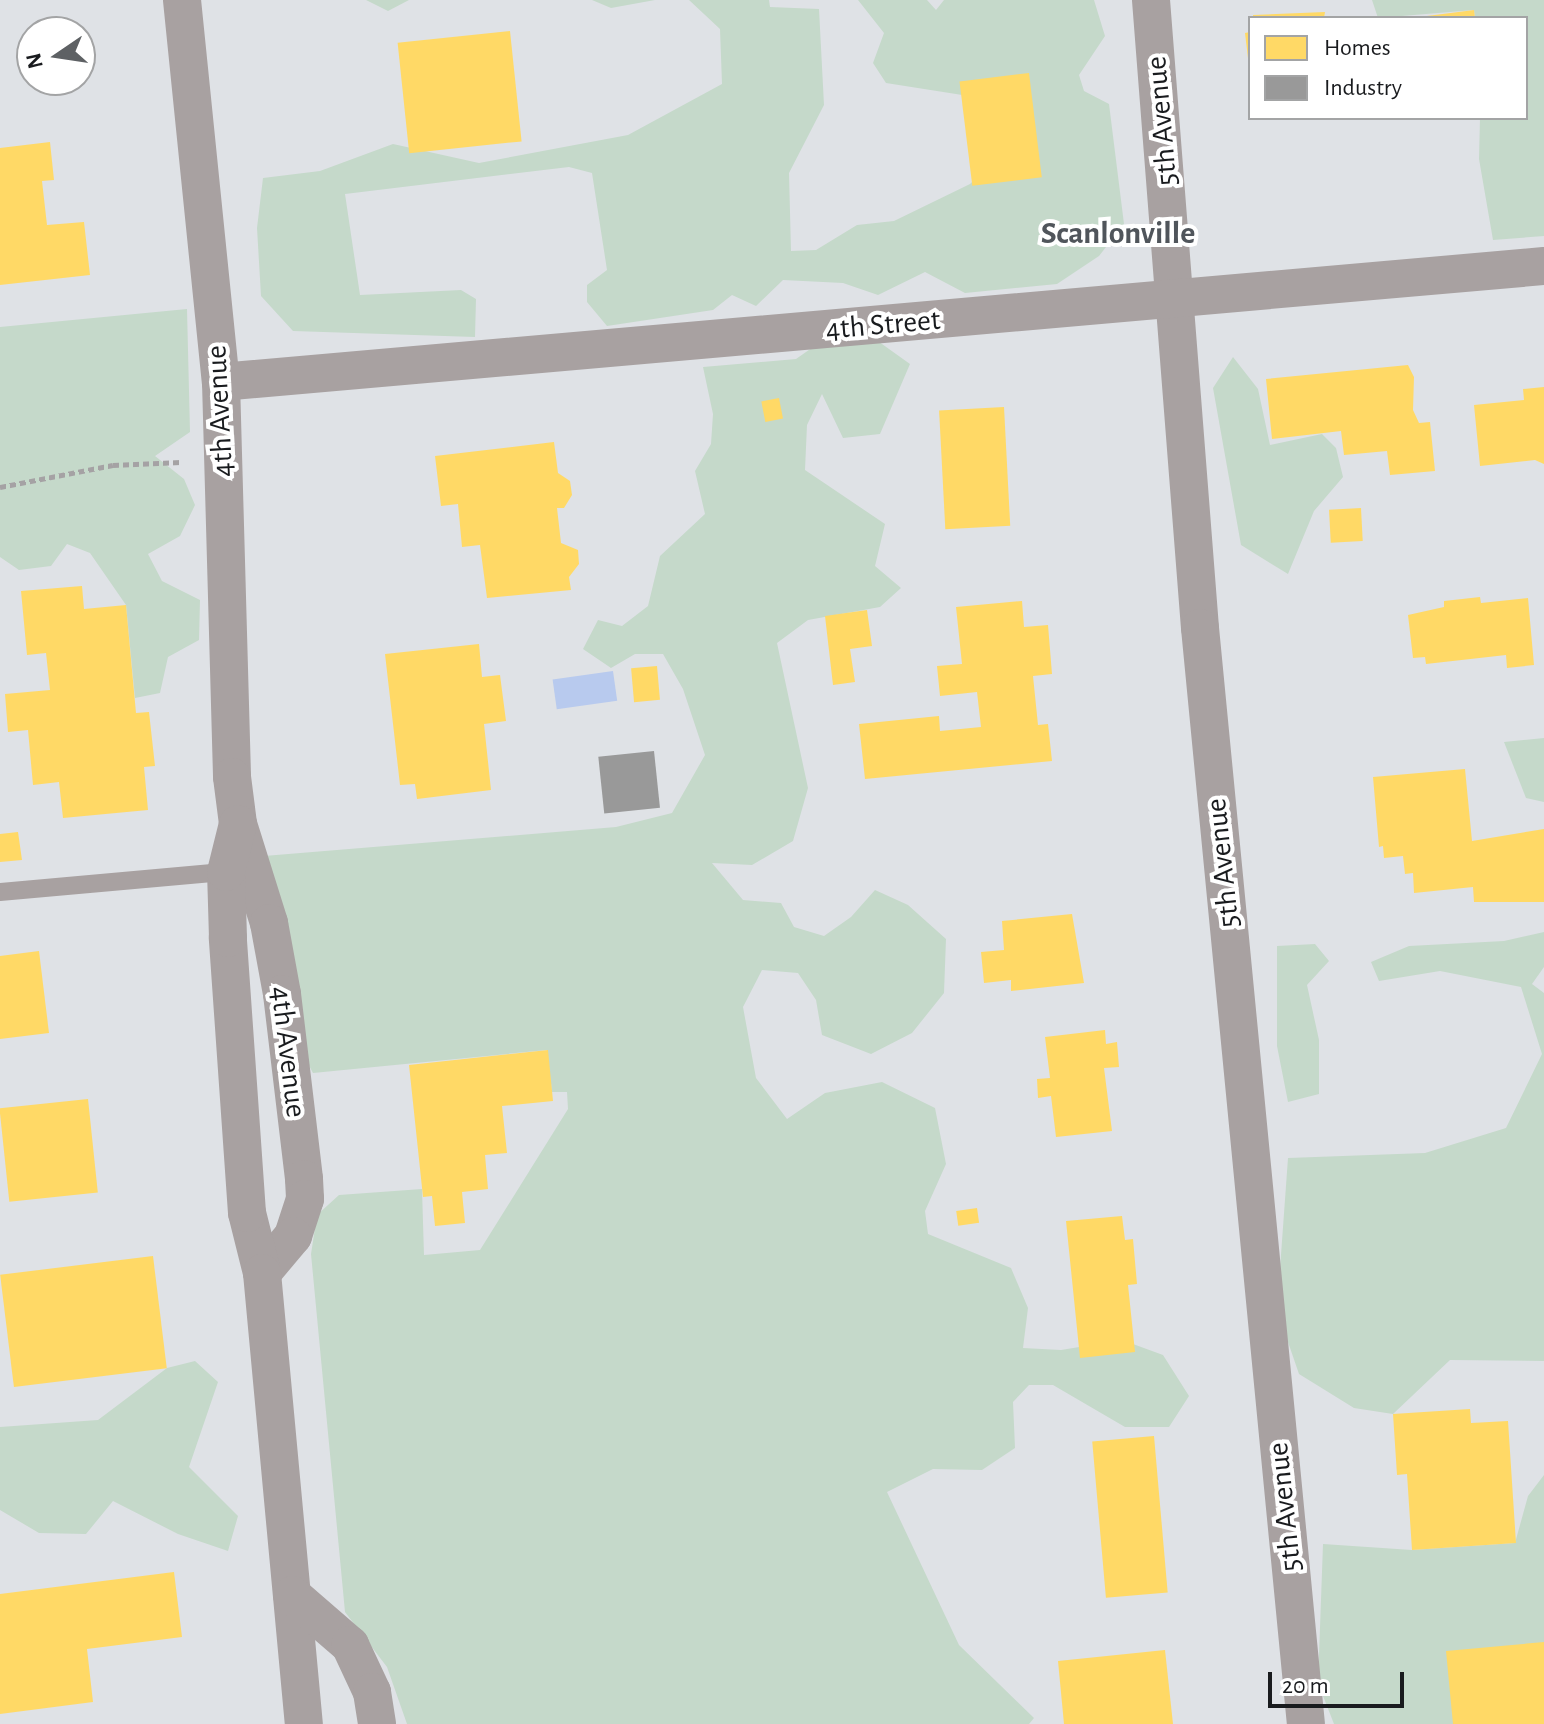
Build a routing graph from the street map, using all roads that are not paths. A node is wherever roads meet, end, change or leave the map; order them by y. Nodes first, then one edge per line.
1 (182, 0) edge
2 (1151, 0) edge
3 (1544, 266) edge
4 (1178, 299) junction
5 (221, 382) junction
6 (238, 824) junction
7 (226, 872) junction
8 (0, 892) edge
9 (296, 1110) junction
10 (242, 1112) junction
11 (262, 1273) junction
12 (292, 1595) junction
13 (304, 1724) edge
14 (377, 1724) edge
15 (1306, 1724) edge

1 - 5 street, 4th Avenue
2 - 4 street, 5th Avenue
3 - 4 street, 4th Street
4 - 5 street, 4th Street
4 - 15 street, 5th Avenue
5 - 6 street, 4th Avenue
6 - 7 street, 4th Avenue
6 - 9 street, 4th Avenue
7 - 8 lane
7 - 10 street, 4th Avenue
9 - 10 street
9 - 11 street, 4th Avenue
10 - 11 street, 4th Avenue
11 - 12 street, 4th Avenue
12 - 13 street, 4th Avenue
12 - 14 street

